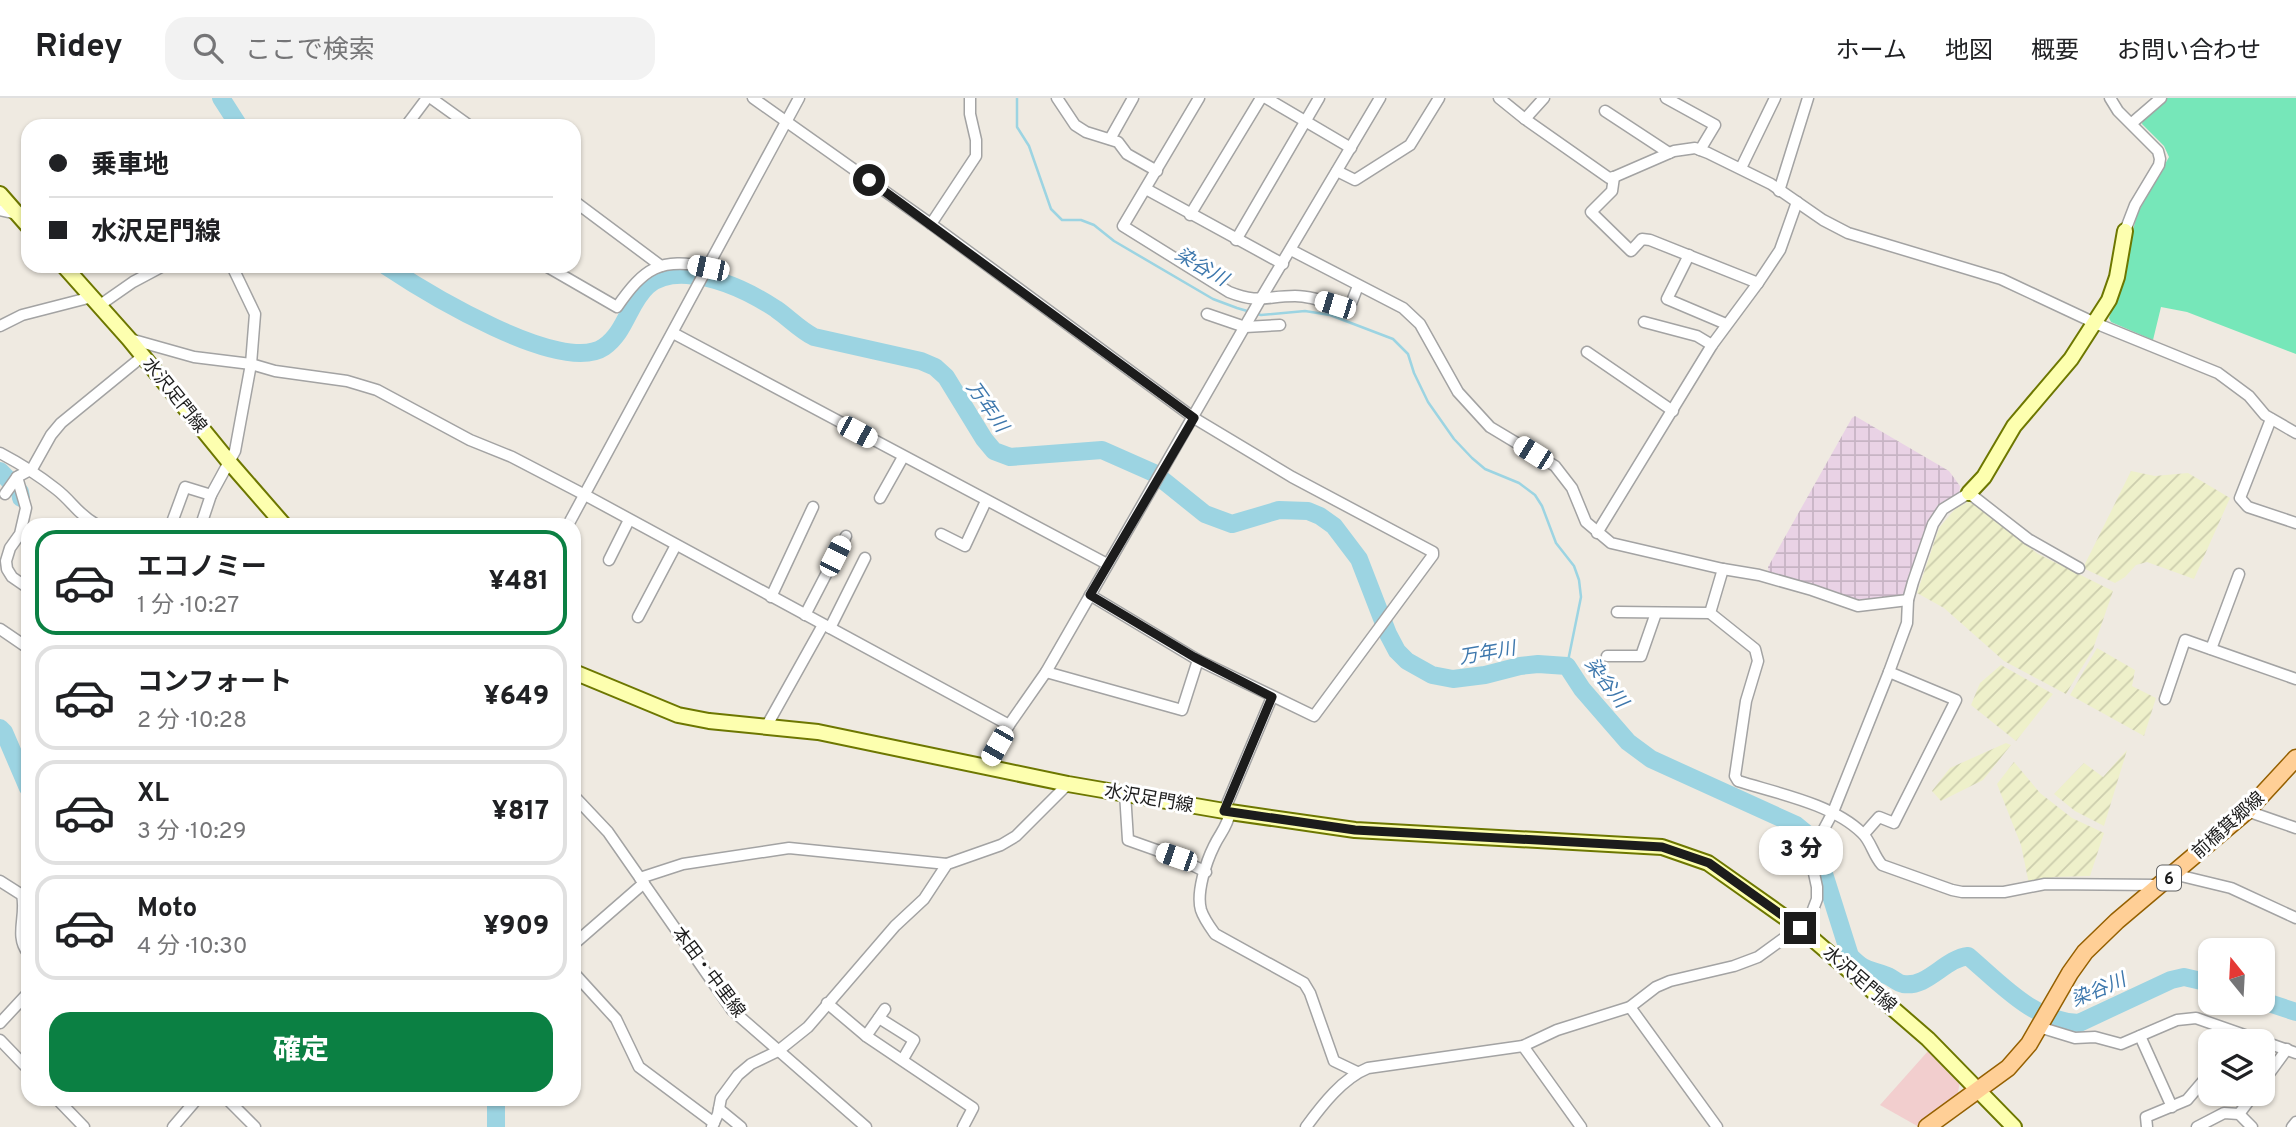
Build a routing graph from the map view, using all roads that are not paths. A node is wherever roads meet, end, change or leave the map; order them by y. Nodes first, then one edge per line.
1 (429, 98) edge
2 (753, 98) edge
3 (799, 98) edge
4 (970, 98) edge
5 (1057, 98) edge
6 (1133, 98) edge
7 (1263, 98) edge
8 (1319, 98) edge
9 (1380, 98) edge
10 (1439, 98) edge
11 (1499, 98) edge
12 (1545, 98) edge
13 (1666, 98) edge
14 (1775, 98) edge
15 (2110, 98) edge
16 (2161, 98) edge
17 (1196, 99) edge
18 (1805, 100) edge
19 (1605, 111) dead end
20 (412, 119) edge
21 (460, 119) edge
22 (1525, 119) junction
23 (786, 121) junction
24 (1305, 122) junction
25 (2132, 123) junction
26 (1110, 139) junction
27 (1351, 148) junction
28 (1700, 150) junction
29 (1669, 153) junction
30 (1741, 168) junction
31 (1157, 171) junction
32 (1337, 171) junction
33 (1614, 177) junction
34 (1146, 190) junction
35 (1779, 191) junction
36 (0, 194) edge
37 (1797, 202) junction
38 (581, 206) edge
39 (0, 210) edge
40 (17, 214) junction
41 (1190, 215) junction
42 (21, 218) edge
43 (931, 225) junction
44 (2125, 231) joint
45 (1236, 240) junction
46 (1291, 250) junction
47 (1689, 255) junction
48 (1283, 264) junction
49 (661, 266) junction
50 (708, 268) junction
51 (70, 273) edge
52 (150, 273) edge
53 (235, 273) edge
54 (558, 273) edge
55 (1758, 283) junction
56 (1358, 286) junction
57 (96, 301) junction
58 (1258, 303) junction
59 (1207, 314) dead end
60 (1644, 321) dead end
61 (1247, 323) junction
62 (2095, 323) junction
63 (1726, 324) junction
64 (1280, 325) dead end
65 (0, 326) edge
66 (673, 332) junction
67 (129, 339) junction
68 (1712, 345) junction
69 (1587, 352) dead end
70 (143, 356) junction
71 (251, 364) junction
72 (1673, 411) junction
73 (1194, 418) junction
74 (2271, 419) junction
75 (2296, 433) edge
76 (0, 453) edge
77 (903, 457) junction
78 (230, 463) junction
79 (32, 469) junction
80 (17, 477) junction
81 (1969, 493) junction
82 (5, 494) dead end
83 (211, 495) junction
84 (585, 495) junction
85 (880, 498) dead end
86 (986, 501) junction
87 (813, 507) dead end
88 (24, 518) edge
89 (86, 518) edge
90 (174, 518) edge
91 (203, 518) edge
92 (278, 518) edge
93 (572, 518) edge
94 (629, 520) junction
95 (2296, 523) edge
96 (21, 530) edge
97 (1597, 533) junction
98 (942, 534) dead end
99 (846, 536) dead end
100 (676, 545) junction
101 (865, 558) dead end
102 (609, 560) dead end
103 (1107, 565) junction
104 (2079, 568) dead end
105 (1723, 569) junction
106 (2239, 574) dead end
107 (21, 583) edge
108 (1090, 595) junction
109 (771, 597) junction
110 (1908, 600) junction
111 (1617, 612) dead end
112 (1657, 612) junction
113 (1710, 613) junction
114 (805, 615) junction
115 (638, 617) dead end
116 (826, 626) junction
117 (0, 629) edge
118 (21, 643) edge
119 (2211, 649) junction
120 (1607, 656) dead end
121 (1198, 660) junction
122 (1046, 672) junction
123 (1889, 672) junction
124 (581, 675) edge
125 (2296, 679) edge
126 (1272, 697) junction
127 (2165, 699) dead end
128 (1009, 725) junction
129 (766, 727) junction
130 (2296, 758) edge
131 (985, 767) junction
132 (1068, 784) junction
133 (1125, 793) junction
134 (581, 805) edge
135 (1227, 811) junction
136 (2247, 811) junction
137 (1833, 812) junction
138 (2296, 828) edge
139 (1864, 834) junction
140 (947, 864) junction
141 (1206, 872) junction
142 (2166, 880) junction
143 (0, 881) edge
144 (642, 881) junction
145 (21, 894) edge
146 (2296, 918) edge
147 (1800, 928) junction
148 (581, 938) edge
149 (581, 981) edge
150 (21, 1000) edge
151 (827, 1003) junction
152 (1630, 1007) junction
153 (0, 1023) edge
154 (2041, 1025) junction
155 (2220, 1029) edge
156 (866, 1036) junction
157 (2140, 1036) junction
158 (0, 1040) edge
159 (1523, 1045) junction
160 (778, 1051) junction
161 (2291, 1051) edge
162 (902, 1059) junction
163 (21, 1062) edge
164 (2275, 1069) edge
165 (1357, 1072) junction
166 (2198, 1087) edge
167 (1978, 1090) junction
168 (64, 1106) edge
169 (191, 1106) edge
170 (235, 1106) edge
171 (2245, 1106) edge
172 (2172, 1107) junction
173 (719, 1109) junction
174 (2239, 1114) junction
175 (2296, 1122) edge
176 (713, 1125) edge
177 (84, 1127) edge
178 (173, 1127) edge
179 (256, 1127) edge
180 (741, 1127) edge
181 (866, 1127) edge
182 (963, 1127) edge
183 (1306, 1127) edge
184 (1581, 1127) edge
185 (1717, 1127) edge
186 (1927, 1127) edge
187 (2014, 1127) edge
188 (2147, 1127) edge
189 (2197, 1127) edge
190 (2252, 1127) edge
191 (2292, 1127) edge

1 - 20 street
1 - 21 street
2 - 23 street
3 - 23 street
4 - 43 street
5 - 26 street
6 - 26 street
7 - 24 street
7 - 41 street
8 - 24 street
9 - 27 street
10 - 32 street
11 - 22 street
12 - 22 street
13 - 28 street
14 - 30 street
15 - 25 street
16 - 25 street
17 - 31 street
18 - 35 street
19 - 29 street
22 - 33 street
23 - 43 street
23 - 50 street
24 - 27 street
24 - 45 street
25 - 44 street
26 - 31 street
27 - 32 street
28 - 29 street
28 - 30 street
29 - 33 street
30 - 35 street
31 - 34 street
32 - 46 street
33 - 47 street
34 - 41 street
34 - 58 street
35 - 37 street
36 - 40 main road
37 - 55 street
37 - 62 street
38 - 49 street
39 - 40 street
40 - 42 main road
41 - 45 street
43 - 73 street
44 - 62 main road
45 - 48 street
46 - 48 street
46 - 56 street
47 - 55 street
47 - 63 street
48 - 58 street
49 - 50 street
49 - 54 street
50 - 66 street
51 - 57 main road, 水沢足門線
52 - 57 street
53 - 71 street
55 - 63 street
56 - 58 street
56 - 97 street
57 - 65 street
57 - 67 main road, 水沢足門線
58 - 61 street
59 - 61 street
60 - 68 street
61 - 64 street
61 - 73 street
62 - 74 street
62 - 81 main road
63 - 68 street
66 - 77 street
66 - 84 street
67 - 70 main road, 水沢足門線
67 - 71 street
68 - 72 street
69 - 72 street
70 - 78 main road, 水沢足門線
70 - 79 street
71 - 78 street
71 - 84 street
72 - 97 street
73 - 103 street
73 - 126 street
74 - 75 street
74 - 95 street
76 - 79 street
77 - 85 street
77 - 86 street
78 - 83 street
78 - 92 main road, 水沢足門線
79 - 80 street
79 - 89 street
80 - 82 street
80 - 88 street
81 - 104 street
81 - 110 street
83 - 90 street
83 - 91 street
84 - 93 street
84 - 94 street
86 - 98 street
86 - 103 street
87 - 109 street
94 - 100 street
94 - 102 street
96 - 107 street
97 - 105 street
99 - 114 street
100 - 109 street
100 - 115 street
101 - 116 street
103 - 108 street
105 - 110 street
105 - 113 street
106 - 119 street
108 - 121 street
108 - 122 street
109 - 114 street
110 - 123 street
111 - 112 street
112 - 113 street
112 - 120 street
113 - 137 street
114 - 116 street
116 - 128 street
116 - 129 street
117 - 118 street
119 - 125 street
119 - 127 street
121 - 122 street
121 - 126 street
122 - 128 street
123 - 137 street
123 - 139 street
124 - 129 main road, 水沢足門線
126 - 135 street
128 - 131 street
129 - 131 main road, 水沢足門線
130 - 136 main road, 前橋箕郷線 / 6
131 - 132 main road, 水沢足門線
132 - 133 main road, 水沢足門線
132 - 140 street
133 - 135 main road, 水沢足門線
133 - 141 street
134 - 144 street, 本田・中里線
135 - 141 street
135 - 147 main road, 水沢足門線
136 - 138 street
136 - 142 main road, 前橋箕郷線 / 6
137 - 139 street
137 - 147 street
139 - 142 street
140 - 144 street
140 - 151 street
141 - 165 street
142 - 146 street
142 - 154 main road, 前橋箕郷線 / 6
143 - 145 street
144 - 148 street
144 - 160 street, 本田・中里線
147 - 152 street
147 - 167 main road, 水沢足門線
149 - 176 street
150 - 153 street
151 - 156 street
151 - 160 street
152 - 159 street
152 - 185 street
154 - 157 street
154 - 167 main road, 前橋箕郷線 / 6
155 - 157 street
156 - 162 street
156 - 162 street
157 - 172 street
158 - 163 street
159 - 165 street
159 - 184 street
160 - 173 street
160 - 181 street, 本田・中里線
161 - 164 street
162 - 182 street
165 - 183 street
166 - 172 street
167 - 186 main road, 前橋箕郷線 / 6
167 - 187 main road, 水沢足門線
168 - 177 street
169 - 178 street
170 - 179 street
171 - 174 street
172 - 188 street
173 - 176 street
173 - 180 street
174 - 189 street
174 - 190 street
175 - 191 street

